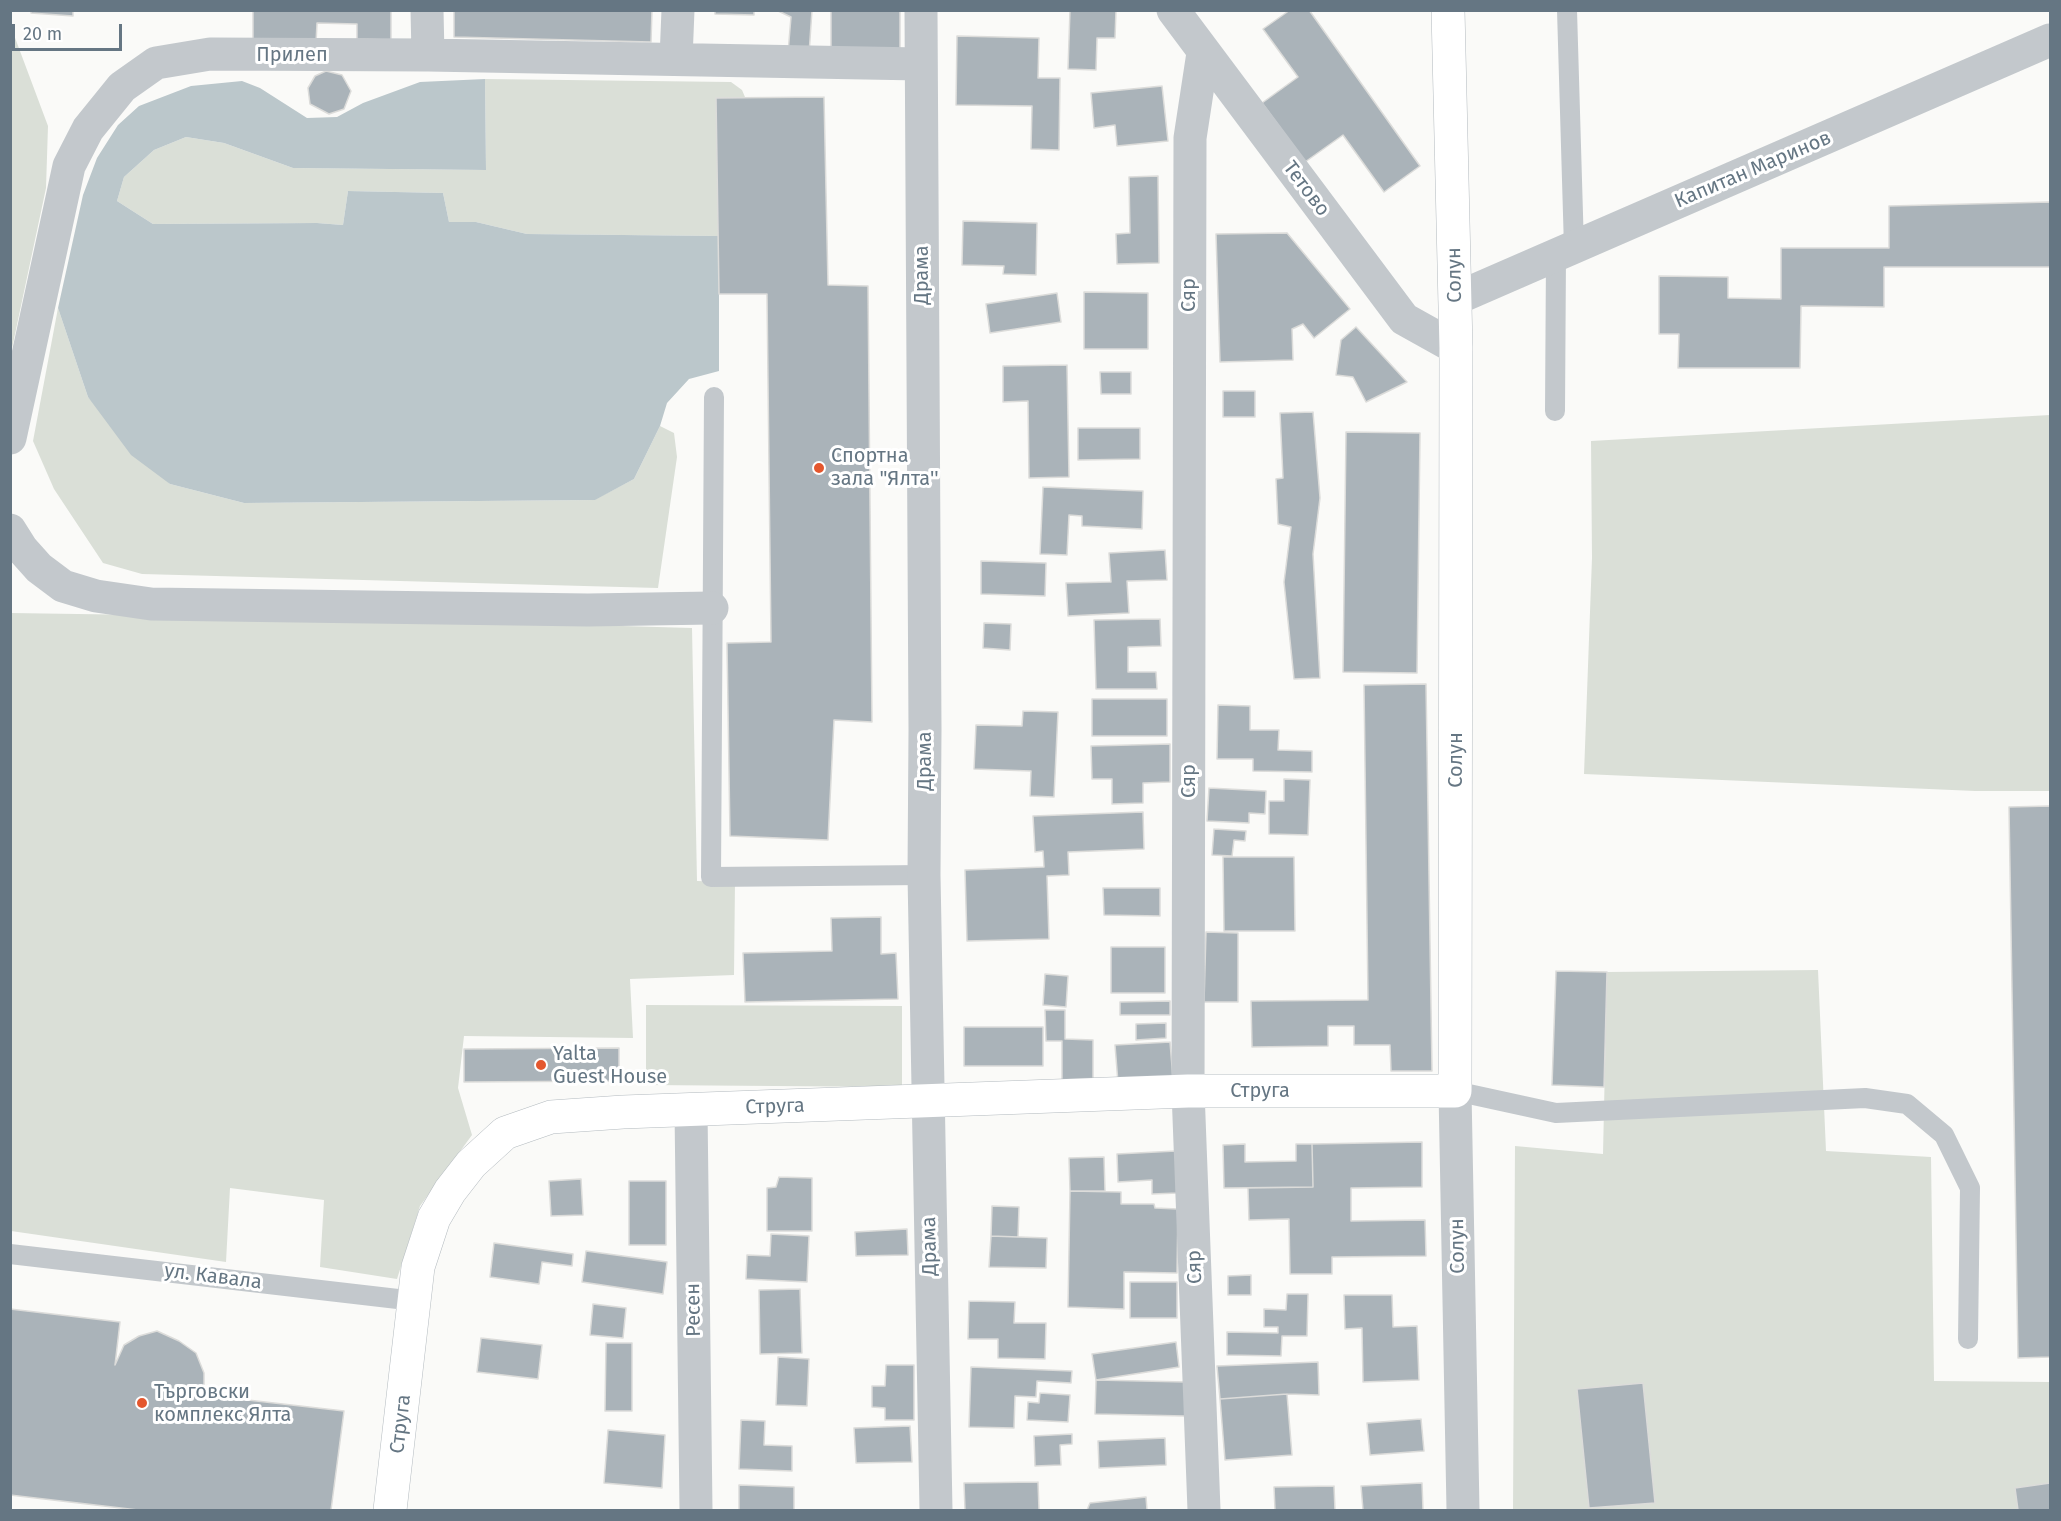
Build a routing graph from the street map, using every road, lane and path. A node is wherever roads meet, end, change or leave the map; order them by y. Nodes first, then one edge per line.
1 (427, 10) edge
2 (678, 10) edge
3 (921, 10) edge
4 (1173, 10) edge
5 (1449, 10) edge
6 (1567, 10) edge
7 (2050, 40) edge
8 (1203, 53) junction
9 (428, 55) junction
10 (676, 59) junction
11 (920, 64) junction
12 (1565, 252) junction
13 (1455, 299) junction
14 (1456, 348) junction
15 (714, 398) dead end
16 (1554, 411) dead end
17 (10, 438) edge
18 (10, 530) edge
19 (712, 608) junction
20 (924, 875) junction
21 (1455, 1091) junction
22 (1188, 1092) junction
23 (927, 1101) junction
24 (692, 1110) junction
25 (10, 1254) edge
26 (415, 1301) junction
27 (1968, 1339) dead end
28 (390, 1510) edge
29 (696, 1510) edge
30 (936, 1510) edge
31 (1204, 1510) edge
32 (1463, 1510) edge

1 - 9 street
2 - 10 street
3 - 11 street, Драма
4 - 8 street, Тетово
5 - 13 street, Солун
6 - 12 lane
7 - 12 street, Капитан Маринов
8 - 14 street, Тетово
8 - 22 street, Сяр
9 - 10 street, Прилеп
9 - 17 street, Прилеп
10 - 11 street, Прилеп
11 - 20 street, Драма
12 - 13 street, Капитан Маринов
12 - 16 lane
13 - 14 street, Солун
14 - 21 street, Солун
15 - 19 lane
18 - 19 street
19 - 20 lane
20 - 23 street, Драма
21 - 22 street, Струга
21 - 27 lane
21 - 32 street, Солун
22 - 23 street, Струга
22 - 31 street, Сяр
23 - 24 street, Струга
23 - 30 street, Драма
24 - 26 street, Струга
24 - 29 street, Ресен
25 - 26 lane, ул. Кавала
26 - 28 street, Струга

